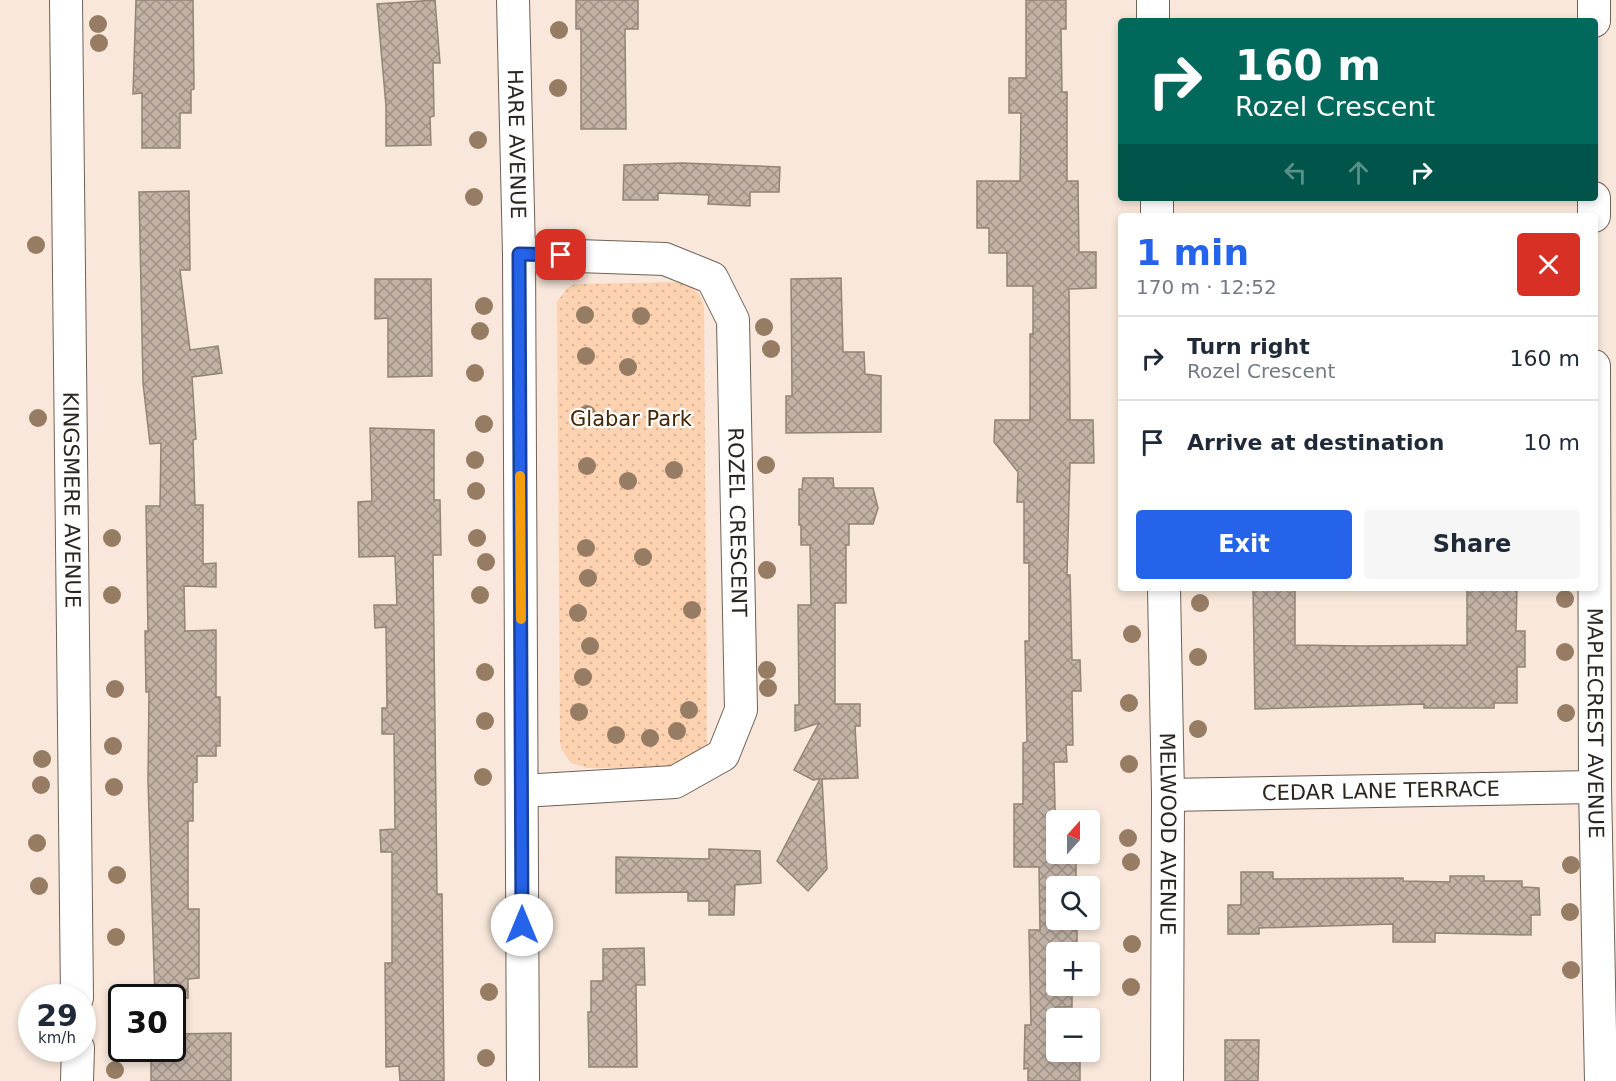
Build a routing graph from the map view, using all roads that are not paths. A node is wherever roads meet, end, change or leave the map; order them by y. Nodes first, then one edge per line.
1 (66, 0) edge
2 (513, 0) edge
3 (1153, 0) edge
4 (1594, 0) edge
5 (1153, 18) edge
6 (1594, 18) edge
7 (519, 254) junction
8 (1164, 591) edge
9 (1595, 591) edge
10 (1595, 787) junction
11 (522, 791) junction
12 (1168, 795) junction
13 (77, 984) edge
14 (78, 1062) edge
15 (77, 1081) edge
16 (523, 1081) edge
17 (1167, 1081) edge
18 (1601, 1081) edge

1 - 13 street, KINGSMERE AVENUE
2 - 7 street, HARE AVENUE
3 - 5 street
4 - 6 street
7 - 11 street, HARE AVENUE
7 - 11 street, ROZEL CRESCENT
8 - 12 street, MELWOOD AVENUE
9 - 10 street, MAPLECREST AVENUE
10 - 12 street, CEDAR LANE TERRACE
10 - 18 street, MAPLECREST AVENUE
11 - 16 street, HARE AVENUE
12 - 17 street, MELWOOD AVENUE
14 - 15 street

